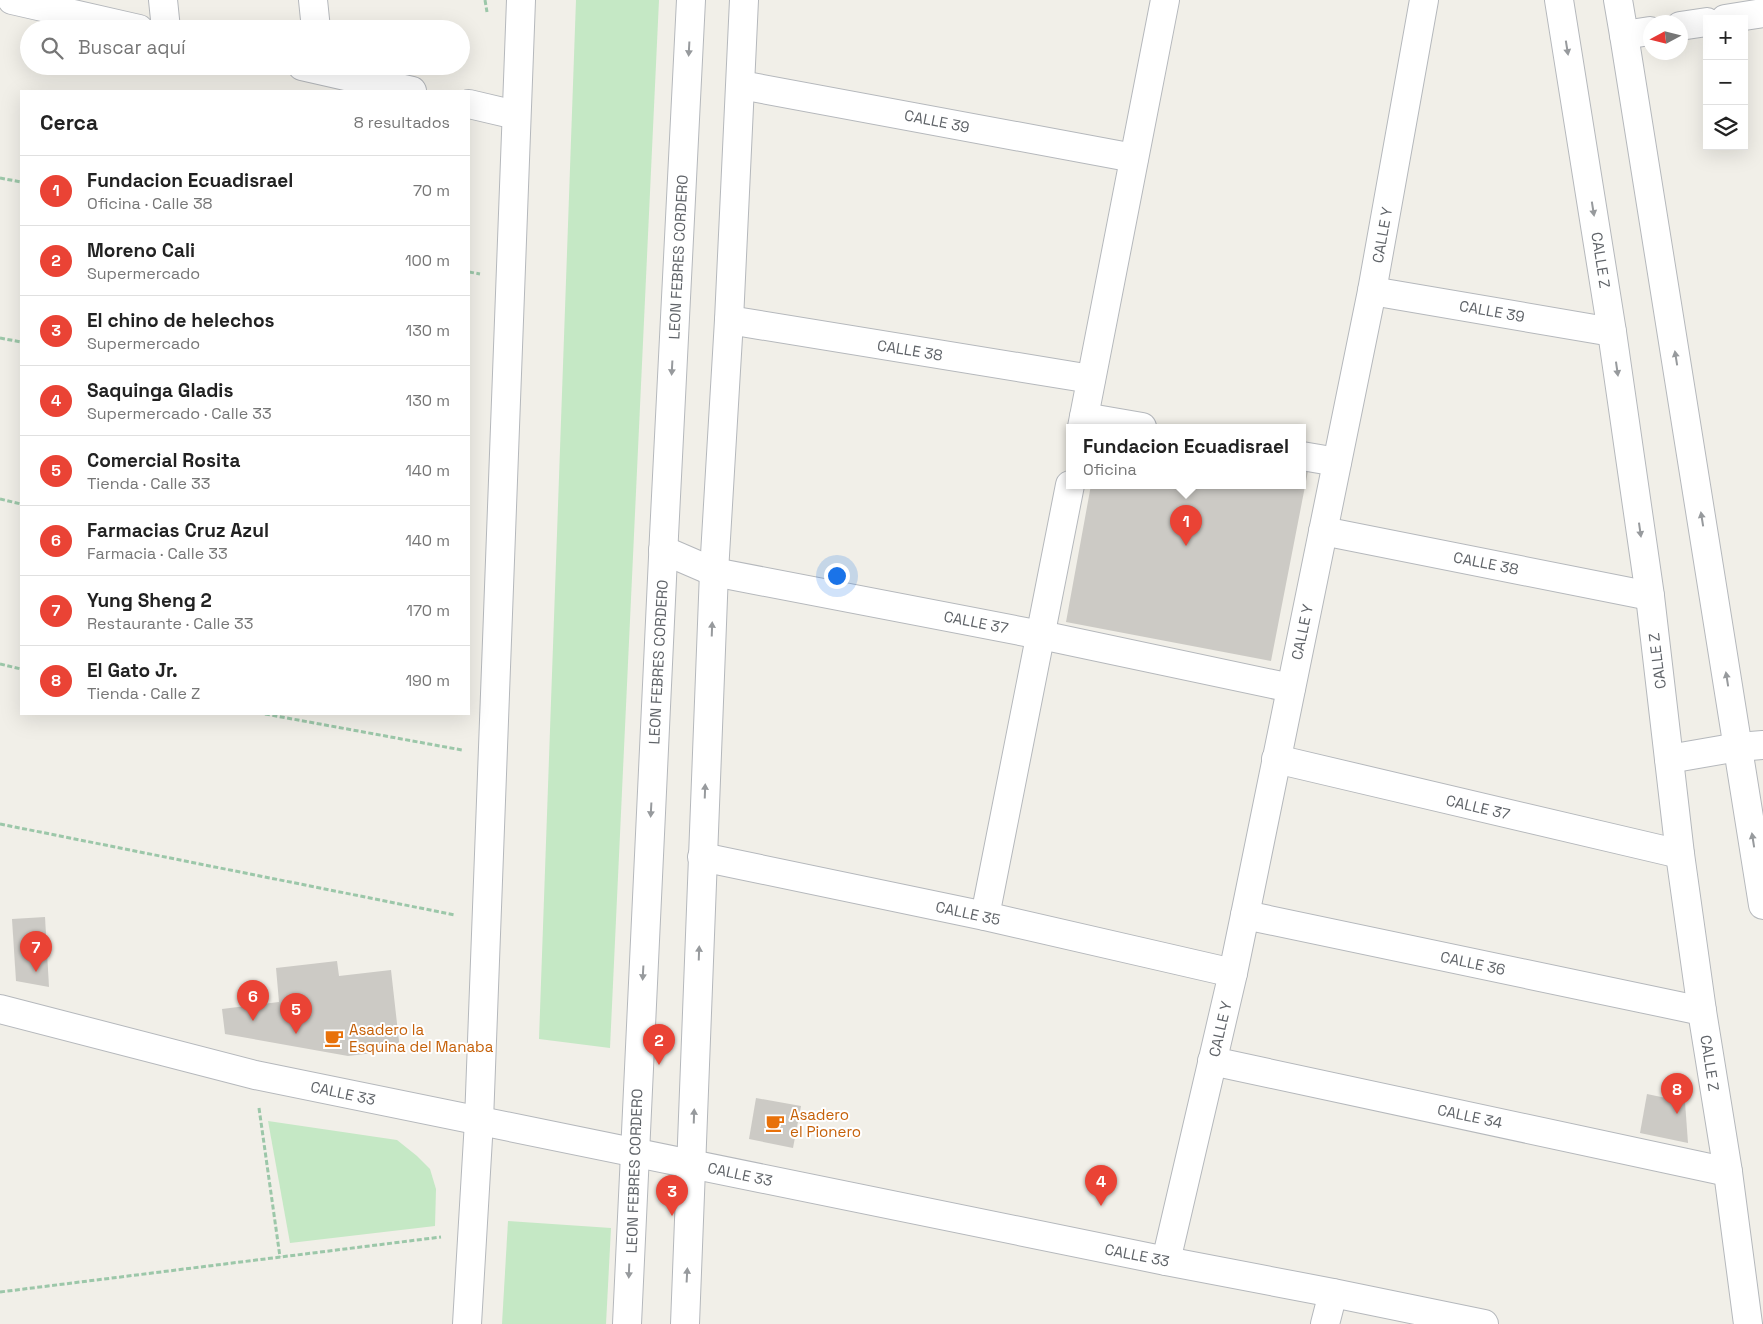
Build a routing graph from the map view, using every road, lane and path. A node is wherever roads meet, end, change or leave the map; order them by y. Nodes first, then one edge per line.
1 (14, 0) edge
2 (163, 0) edge
3 (313, 0) edge
4 (521, 0) edge
5 (691, 0) edge
6 (744, 0) edge
7 (1165, 0) edge
8 (1424, 0) edge
9 (1559, 0) edge
10 (1618, 0) edge
11 (1763, 13) edge
12 (1748, 15) edge
13 (100, 20) edge
14 (165, 20) edge
15 (315, 20) edge
16 (1703, 23) edge
17 (1688, 25) edge
18 (1638, 33) edge
19 (344, 75) edge
20 (741, 85) junction
21 (408, 90) edge
22 (470, 104) edge
23 (516, 115) junction
24 (1134, 158) junction
25 (0, 178) edge
26 (20, 182) edge
27 (1372, 291) junction
28 (729, 320) junction
29 (1612, 332) junction
30 (0, 338) edge
31 (20, 342) edge
32 (1091, 379) junction
33 (1083, 422) edge
34 (1107, 424) edge
35 (1306, 457) edge
36 (1337, 462) junction
37 (1069, 489) edge
38 (0, 500) edge
39 (20, 504) edge
40 (1323, 531) junction
41 (663, 550) junction
42 (714, 572) junction
43 (1650, 596) junction
44 (1041, 635) junction
45 (0, 664) edge
46 (20, 669) edge
47 (1291, 688) junction
48 (270, 715) edge
49 (1750, 746) edge
50 (492, 756) junction
51 (1276, 759) junction
52 (1669, 759) junction
53 (0, 824) edge
54 (1680, 854) junction
55 (702, 857) junction
56 (1763, 905) edge
57 (1245, 915) junction
58 (985, 916) junction
59 (486, 921) junction
60 (1233, 973) junction
61 (0, 1009) edge
62 (1702, 1011) junction
63 (1212, 1061) junction
64 (255, 1075) junction
65 (479, 1121) junction
66 (634, 1152) junction
67 (692, 1164) junction
68 (1728, 1172) junction
69 (472, 1233) junction
70 (280, 1257) junction
71 (1166, 1261) junction
72 (0, 1292) edge
73 (1333, 1293) junction
74 (467, 1324) edge
75 (627, 1324) edge
76 (685, 1324) edge
77 (1325, 1324) edge
78 (1484, 1324) edge
79 (1748, 1324) edge

1 - 13 street
2 - 14 street
3 - 15 street
4 - 23 street
5 -> 41 street, LEON FEBRES CORDERO
6 - 20 street
7 - 24 street
8 - 27 street, CALLE Y
9 -> 29 street, CALLE Z
10 - 18 street
11 - 12 street
16 - 17 street
49 -> 18 street
19 - 21 street
20 - 24 street, CALLE 39
20 - 28 street
22 - 23 street
23 - 50 street
24 - 32 street
25 - 26 path
27 - 29 street, CALLE 39
27 - 36 street, CALLE Y
28 - 32 street, CALLE 38
28 - 42 street
29 -> 43 street, CALLE Z
30 - 31 path
32 - 33 street
33 - 34 street
35 - 36 street
36 - 40 street, CALLE Y
37 - 44 street
38 - 39 path
40 - 43 street, CALLE 38
40 - 47 street, CALLE Y
41 - 42 street, CALLE 37
41 -> 66 street, LEON FEBRES CORDERO
42 - 44 street, CALLE 37
55 -> 42 street
43 - 52 street, CALLE Z
44 - 47 street, CALLE 37
44 - 58 street
45 - 46 path
47 - 51 street, CALLE Y
48 - 50 path
49 - 52 street
56 -> 49 street
50 - 59 street
51 - 54 street, CALLE 37
51 - 57 street, CALLE Y
52 - 54 street, CALLE Z
53 - 59 path
54 - 62 street, CALLE Z
55 - 58 street, CALLE 35
67 -> 55 street
57 - 60 street, CALLE Y
57 - 62 street, CALLE 36
58 - 60 street, CALLE 35
59 - 65 street
60 - 63 street, CALLE Y
61 - 64 street, CALLE 33
62 - 68 street, CALLE Z
63 - 68 street, CALLE 34
63 - 71 street, CALLE Y
64 - 65 street, CALLE 33
64 - 70 path
65 - 66 street, CALLE 33
65 - 69 street
66 - 67 street, CALLE 33
66 -> 75 street, LEON FEBRES CORDERO
67 - 71 street, CALLE 33
76 -> 67 street
68 - 79 street, CALLE Z
69 - 70 path
69 - 74 street
70 - 72 path
71 - 73 street, CALLE 33
73 - 77 street
73 - 78 street, CALLE 33

